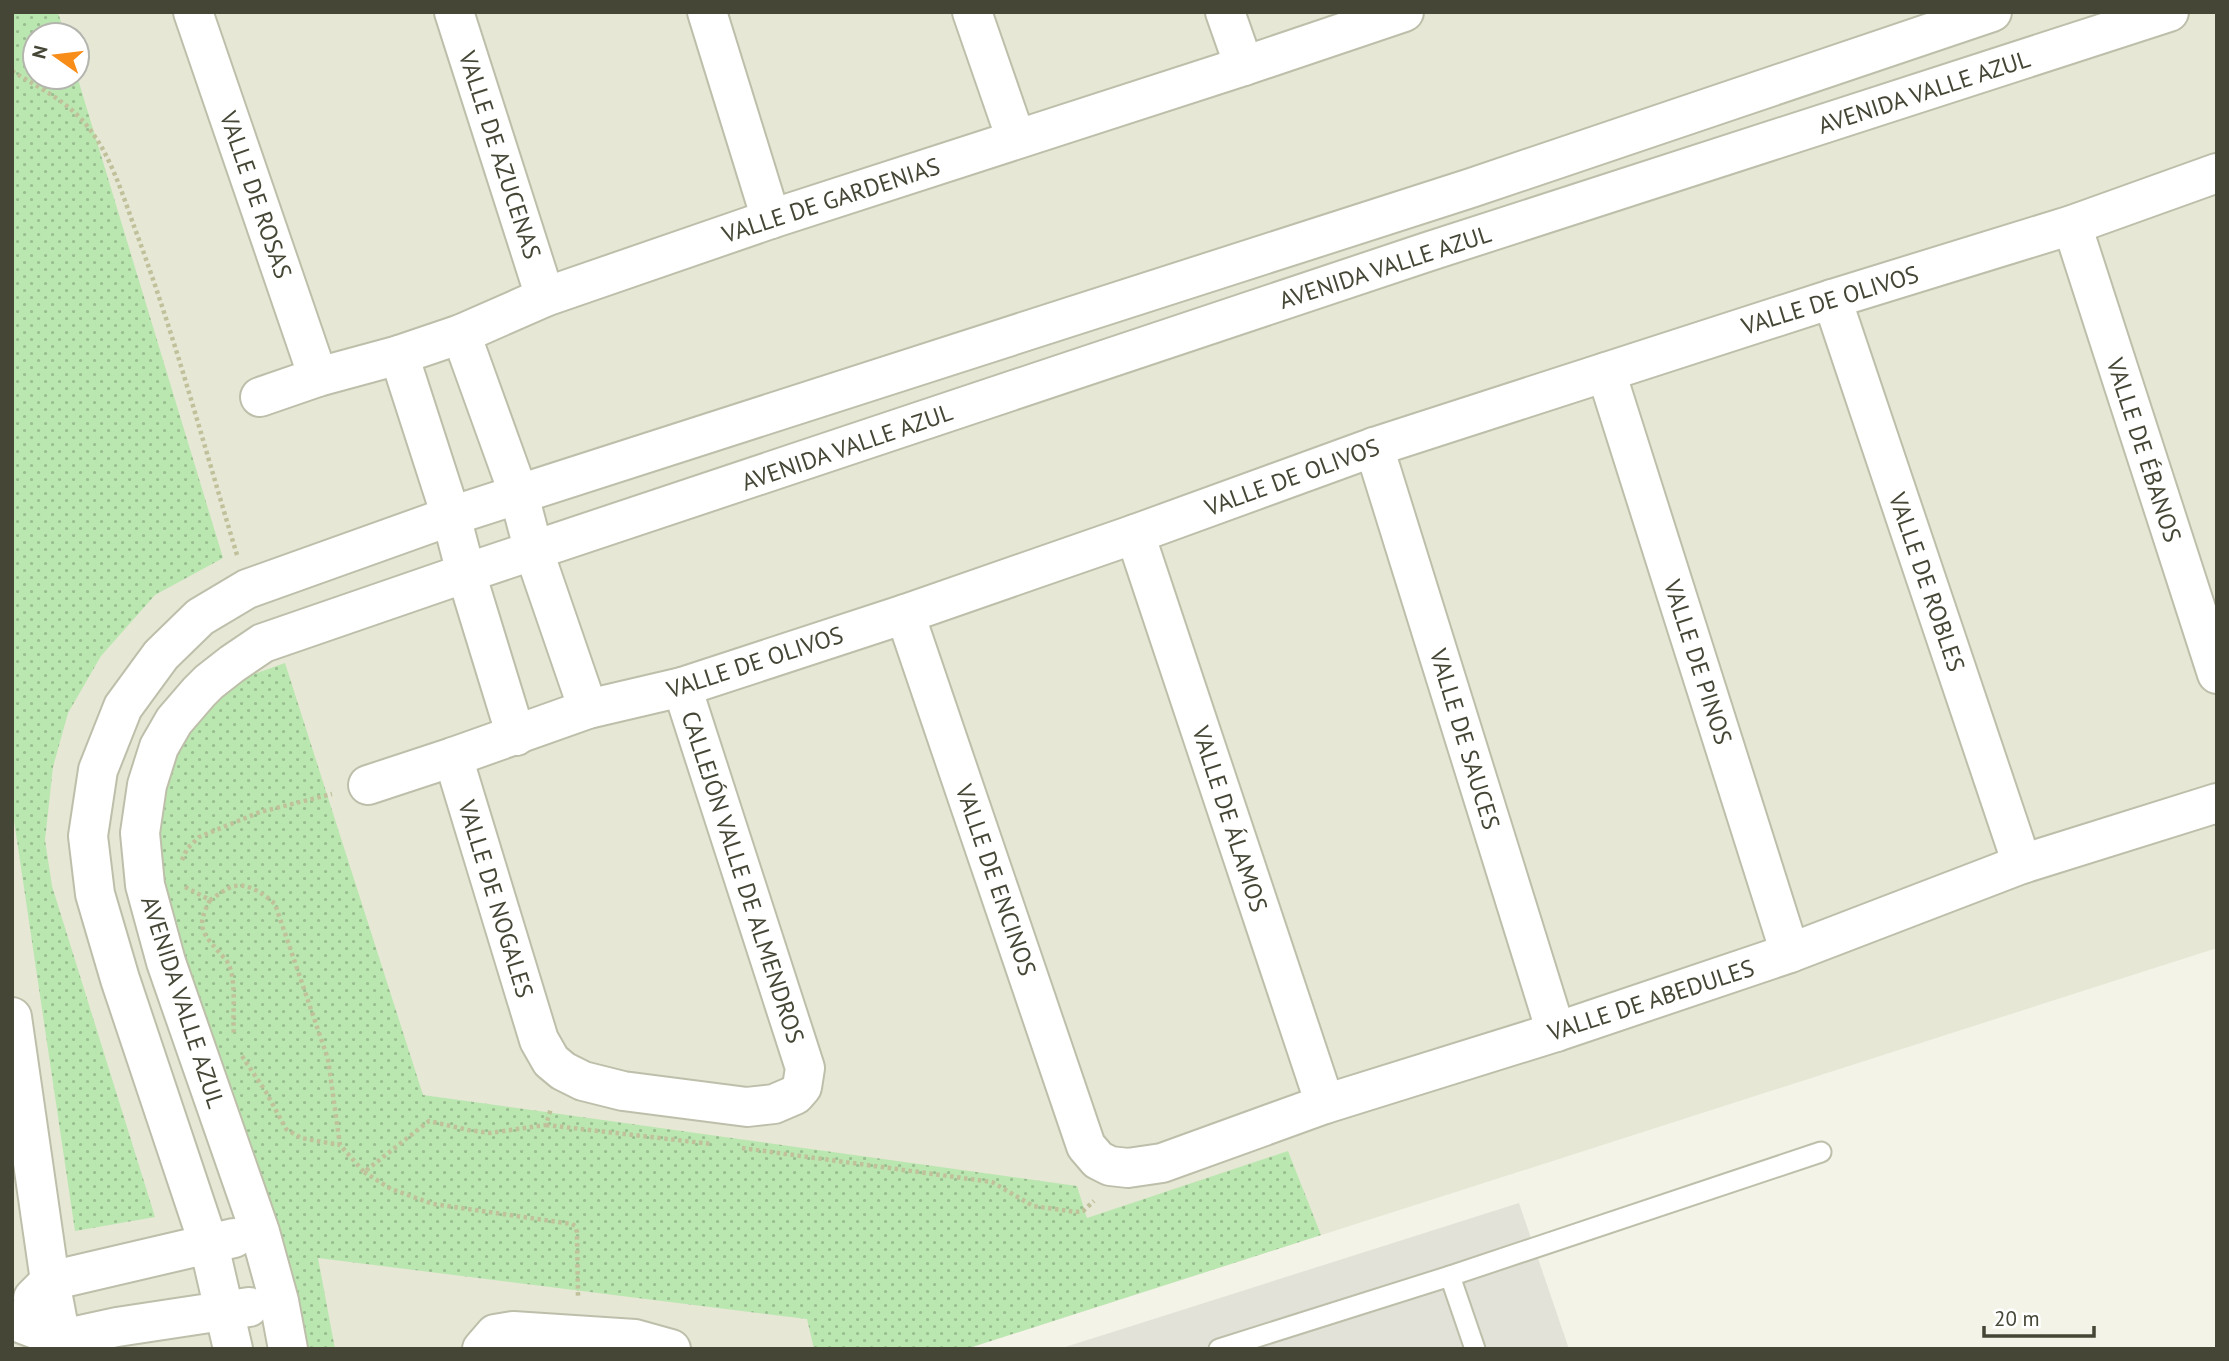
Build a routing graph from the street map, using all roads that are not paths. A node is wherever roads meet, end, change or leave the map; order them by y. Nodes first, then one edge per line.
1 (193, 12) edge
2 (454, 12) edge
3 (707, 12) edge
4 (972, 12) edge
5 (1225, 12) edge
6 (1404, 12) edge
7 (1993, 12) edge
8 (2169, 12) edge
9 (1244, 66) junction
10 (1016, 139) junction
11 (2217, 173) edge
12 (1471, 188) junction
13 (1410, 207) junction
14 (772, 219) junction
15 (2072, 225) junction
16 (1486, 234) junction
17 (1427, 252) junction
18 (545, 297) junction
19 (1832, 299) junction
20 (461, 334) junction
21 (399, 355) junction
22 (1606, 372) junction
23 (318, 377) junction
24 (260, 397) dead end
25 (1374, 447) junction
26 (519, 495) junction
27 (452, 516) junction
28 (1135, 534) junction
29 (534, 552) junction
30 (466, 573) junction
31 (247, 589) junction
32 (905, 614) junction
33 (263, 643) junction
34 (2217, 674) edge
35 (682, 687) junction
36 (588, 709) junction
37 (516, 736) junction
38 (453, 757) junction
39 (368, 785) road end
40 (2217, 803) edge
41 (2022, 864) junction
42 (1790, 953) junction
43 (12, 1017) edge
44 (1556, 1032) junction
45 (563, 1071) joint
46 (1325, 1104) junction
47 (1821, 1152) dead end
48 (1098, 1156) joint
49 (260, 1232) junction
50 (209, 1245) junction
51 (1450, 1276) junction
52 (50, 1281) junction
53 (279, 1301) junction
54 (226, 1312) junction
55 (12, 1319) edge
56 (63, 1344) edge
57 (233, 1349) edge
58 (288, 1349) edge
59 (482, 1349) edge
60 (671, 1349) edge
61 (1219, 1349) edge
62 (1475, 1349) edge

1 - 23 street, VALLE DE ROSAS
2 - 18 street, VALLE DE AZUCENAS
3 - 14 street
4 - 10 street
5 - 9 street
6 - 9 street, VALLE DE GARDENIAS
7 - 12 street, AVENIDA VALLE AZUL
8 - 16 street, AVENIDA VALLE AZUL
9 - 10 street, VALLE DE GARDENIAS
10 - 14 street, VALLE DE GARDENIAS
11 - 15 street, VALLE DE OLIVOS
12 - 13 street, AVENIDA VALLE AZUL
12 - 16 street
13 - 17 street
13 - 26 street, AVENIDA VALLE AZUL
14 - 18 street, VALLE DE GARDENIAS
15 - 19 street, VALLE DE OLIVOS
15 - 34 street, VALLE DE ÉBANOS
16 - 17 street, AVENIDA VALLE AZUL
17 - 29 street, AVENIDA VALLE AZUL
18 - 20 street, VALLE DE GARDENIAS
19 - 22 street, VALLE DE OLIVOS
19 - 41 street, VALLE DE ROBLES
20 - 21 street, VALLE DE GARDENIAS
20 - 26 street
21 - 23 street, VALLE DE GARDENIAS
21 - 27 street
22 - 25 street, VALLE DE OLIVOS
22 - 42 street, VALLE DE PINOS
23 - 24 street, VALLE DE GARDENIAS
25 - 28 street, VALLE DE OLIVOS
25 - 44 street, VALLE DE SAUCES
26 - 27 street, AVENIDA VALLE AZUL
26 - 29 street
27 - 30 street
27 - 31 street, AVENIDA VALLE AZUL
28 - 32 street, VALLE DE OLIVOS
28 - 46 street, VALLE DE ÁLAMOS
29 - 30 street, AVENIDA VALLE AZUL
29 - 36 street
30 - 33 street, AVENIDA VALLE AZUL
30 - 37 street
31 - 33 street
31 - 50 street, AVENIDA VALLE AZUL
32 - 35 street, VALLE DE OLIVOS
32 - 48 street, VALLE DE ENCINOS
33 - 49 street, AVENIDA VALLE AZUL
35 - 36 street, VALLE DE OLIVOS
35 - 45 street, CALLEJÓN VALLE DE ALMENDROS
36 - 37 street, VALLE DE OLIVOS
37 - 38 street, VALLE DE OLIVOS
38 - 39 street, VALLE DE OLIVOS
38 - 45 street, VALLE DE NOGALES
40 - 41 street, VALLE DE ABEDULES
41 - 42 street, VALLE DE ABEDULES
42 - 44 street, VALLE DE ABEDULES
43 - 52 street
44 - 46 street, VALLE DE ABEDULES
46 - 48 street, VALLE DE ABEDULES
47 - 51 lane
49 - 50 street
49 - 53 street, AVENIDA VALLE AZUL
50 - 52 street
50 - 54 street, AVENIDA VALLE AZUL
51 - 61 lane
51 - 62 lane
52 - 55 street
52 - 56 street
53 - 54 street
53 - 58 street, AVENIDA VALLE AZUL
54 - 56 street
54 - 57 street, AVENIDA VALLE AZUL
55 - 56 street
59 - 60 street

